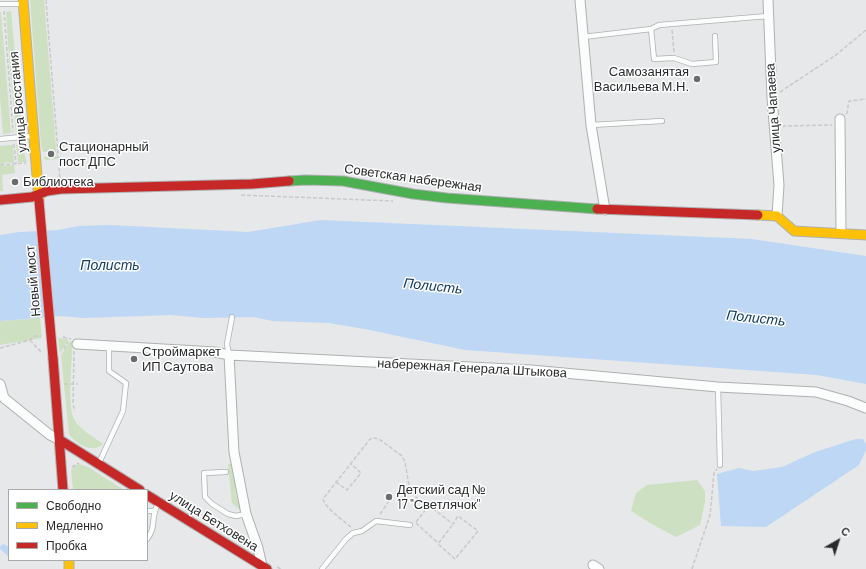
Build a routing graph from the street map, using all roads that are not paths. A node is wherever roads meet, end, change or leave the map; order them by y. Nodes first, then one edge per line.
1 (580, 0) edge
2 (768, 0) edge
3 (23, 2) edge
4 (2, 4) edge
5 (768, 16) junction
6 (651, 29) junction
7 (715, 36) dead end
8 (583, 37) junction
9 (662, 121) dead end
10 (840, 122) road end
11 (591, 125) junction
12 (34, 136) junction
13 (0, 139) edge
14 (39, 198) junction
15 (0, 200) edge
16 (605, 210) junction
17 (777, 216) junction
18 (841, 233) junction
19 (866, 235) edge
20 (232, 317) dead end
21 (73, 343) road end
22 (109, 346) junction
23 (229, 355) junction
24 (0, 384) edge
25 (718, 387) junction
26 (866, 408) edge
27 (60, 440) junction
28 (98, 464) junction
29 (720, 465) road end
30 (226, 472) dead end
31 (63, 489) edge
32 (138, 489) edge
33 (148, 496) edge
34 (159, 502) junction
35 (148, 511) edge
36 (153, 511) junction
37 (246, 514) junction
38 (410, 525) road end
39 (148, 537) edge
40 (264, 567) edge
41 (322, 569) edge

1 - 8 street
2 - 5 street, улица Чапаева
3 - 4 lane
3 - 12 street, улица Восстания
5 - 6 lane
5 - 17 street, улица Чапаева
6 - 7 lane
6 - 8 lane
8 - 11 street
9 - 11 lane
10 - 18 street
11 - 16 street
12 - 13 lane
12 - 14 street, улица Восстания
14 - 15 street, Советская набережная
14 - 16 street, Советская набережная
14 - 27 street, Новый мост, bridge
16 - 17 street, Советская набережная
17 - 18 street
18 - 19 street
20 - 23 lane
21 - 22 street, набережная Генерала Штыкова
22 - 23 street, набережная Генерала Штыкова
22 - 28 lane
23 - 25 street, набережная Генерала Штыкова
23 - 37 street
24 - 27 street
25 - 26 street, набережная Генерала Штыкова
25 - 29 lane
27 - 28 street
27 - 31 street, Новый мост
28 - 32 street
30 - 37 lane
33 - 34 street, улица Бетховена
34 - 36 lane
34 - 40 street, улица Бетховена
35 - 36 lane
36 - 39 lane
37 - 40 street
38 - 41 lane

